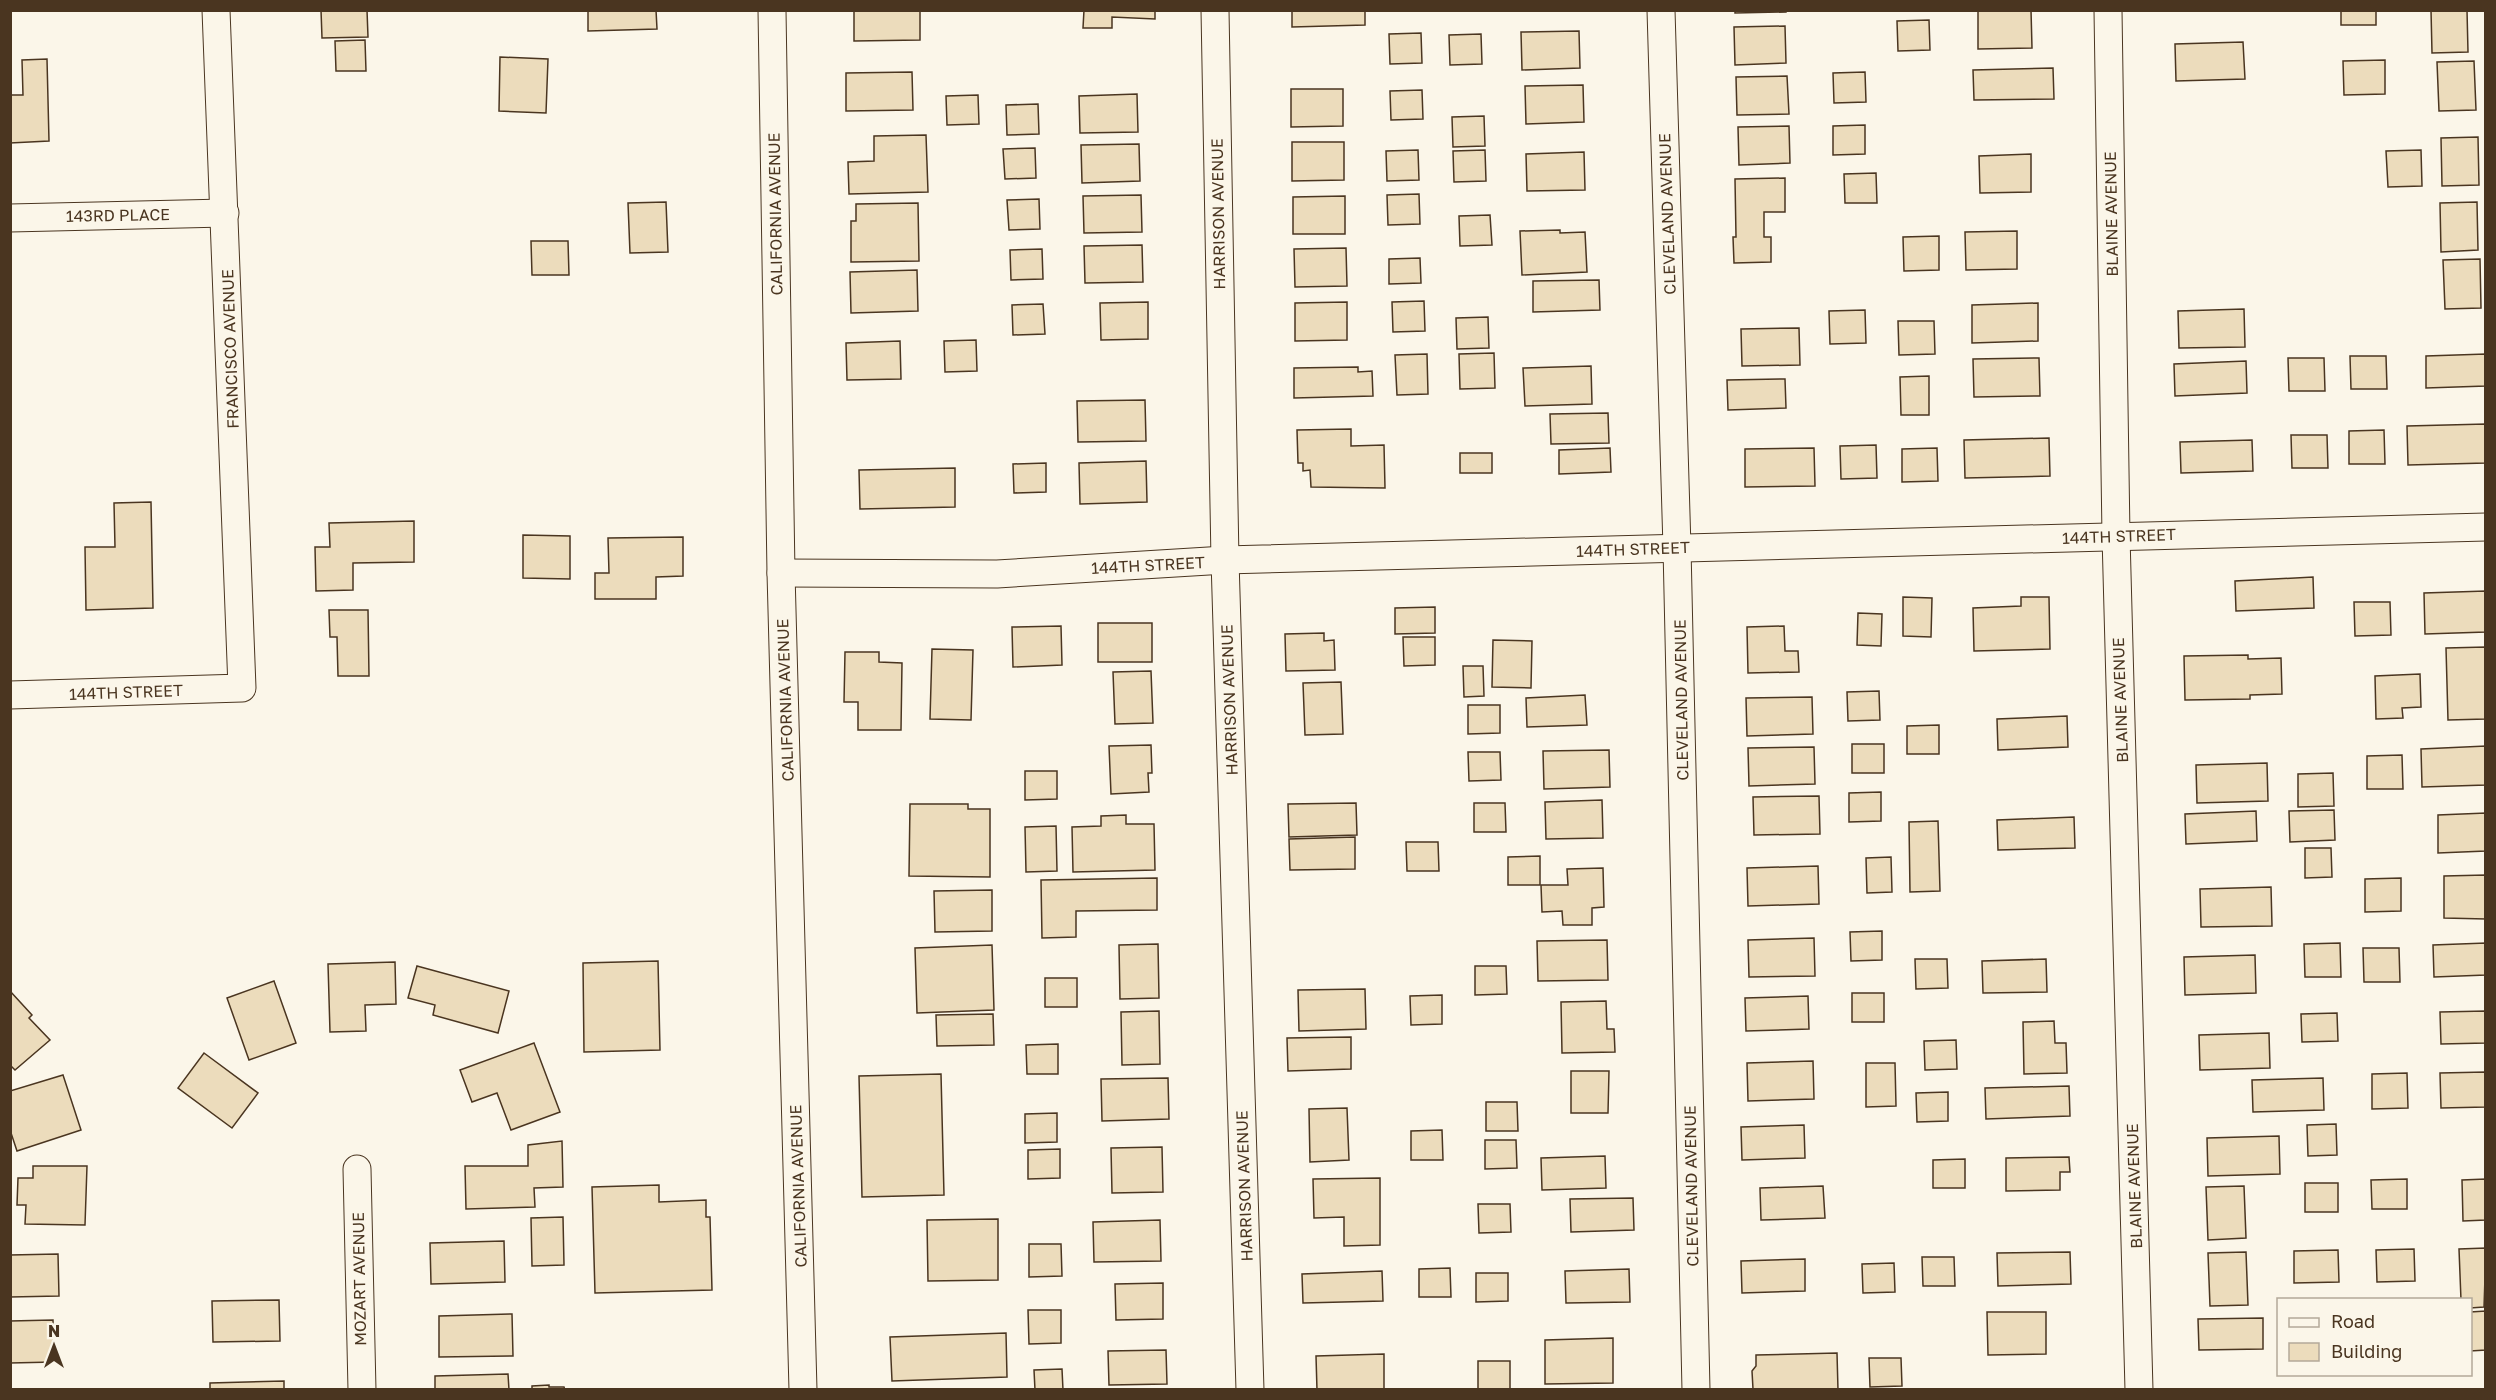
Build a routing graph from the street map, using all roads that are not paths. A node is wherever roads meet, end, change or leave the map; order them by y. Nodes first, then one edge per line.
1 (216, 10) edge
2 (772, 10) edge
3 (1215, 10) edge
4 (1661, 10) edge
5 (2108, 10) edge
6 (225, 213) junction
7 (10, 218) edge
8 (2486, 527) edge
9 (2116, 536) junction
10 (1677, 548) junction
11 (1225, 560) junction
12 (781, 573) junction
13 (242, 688) joint
14 (10, 695) edge
15 (357, 1169) dead end
16 (362, 1389) edge
17 (803, 1389) edge
18 (1250, 1389) edge
19 (1696, 1389) edge
20 (2139, 1389) edge

1 - 6 street, FRANCISCO AVENUE
2 - 12 street, CALIFORNIA AVENUE
3 - 11 street, HARRISON AVENUE
4 - 10 street, CLEVELAND AVENUE
5 - 9 street, BLAINE AVENUE
6 - 7 street, 143RD PLACE
6 - 13 street, FRANCISCO AVENUE
8 - 9 street, 144TH STREET
9 - 10 street, 144TH STREET
9 - 20 street, BLAINE AVENUE
10 - 11 street, 144TH STREET
10 - 19 street, CLEVELAND AVENUE
11 - 12 street, 144TH STREET
11 - 18 street, HARRISON AVENUE
12 - 17 street, CALIFORNIA AVENUE
13 - 14 street, 144TH STREET
15 - 16 street, MOZART AVENUE

